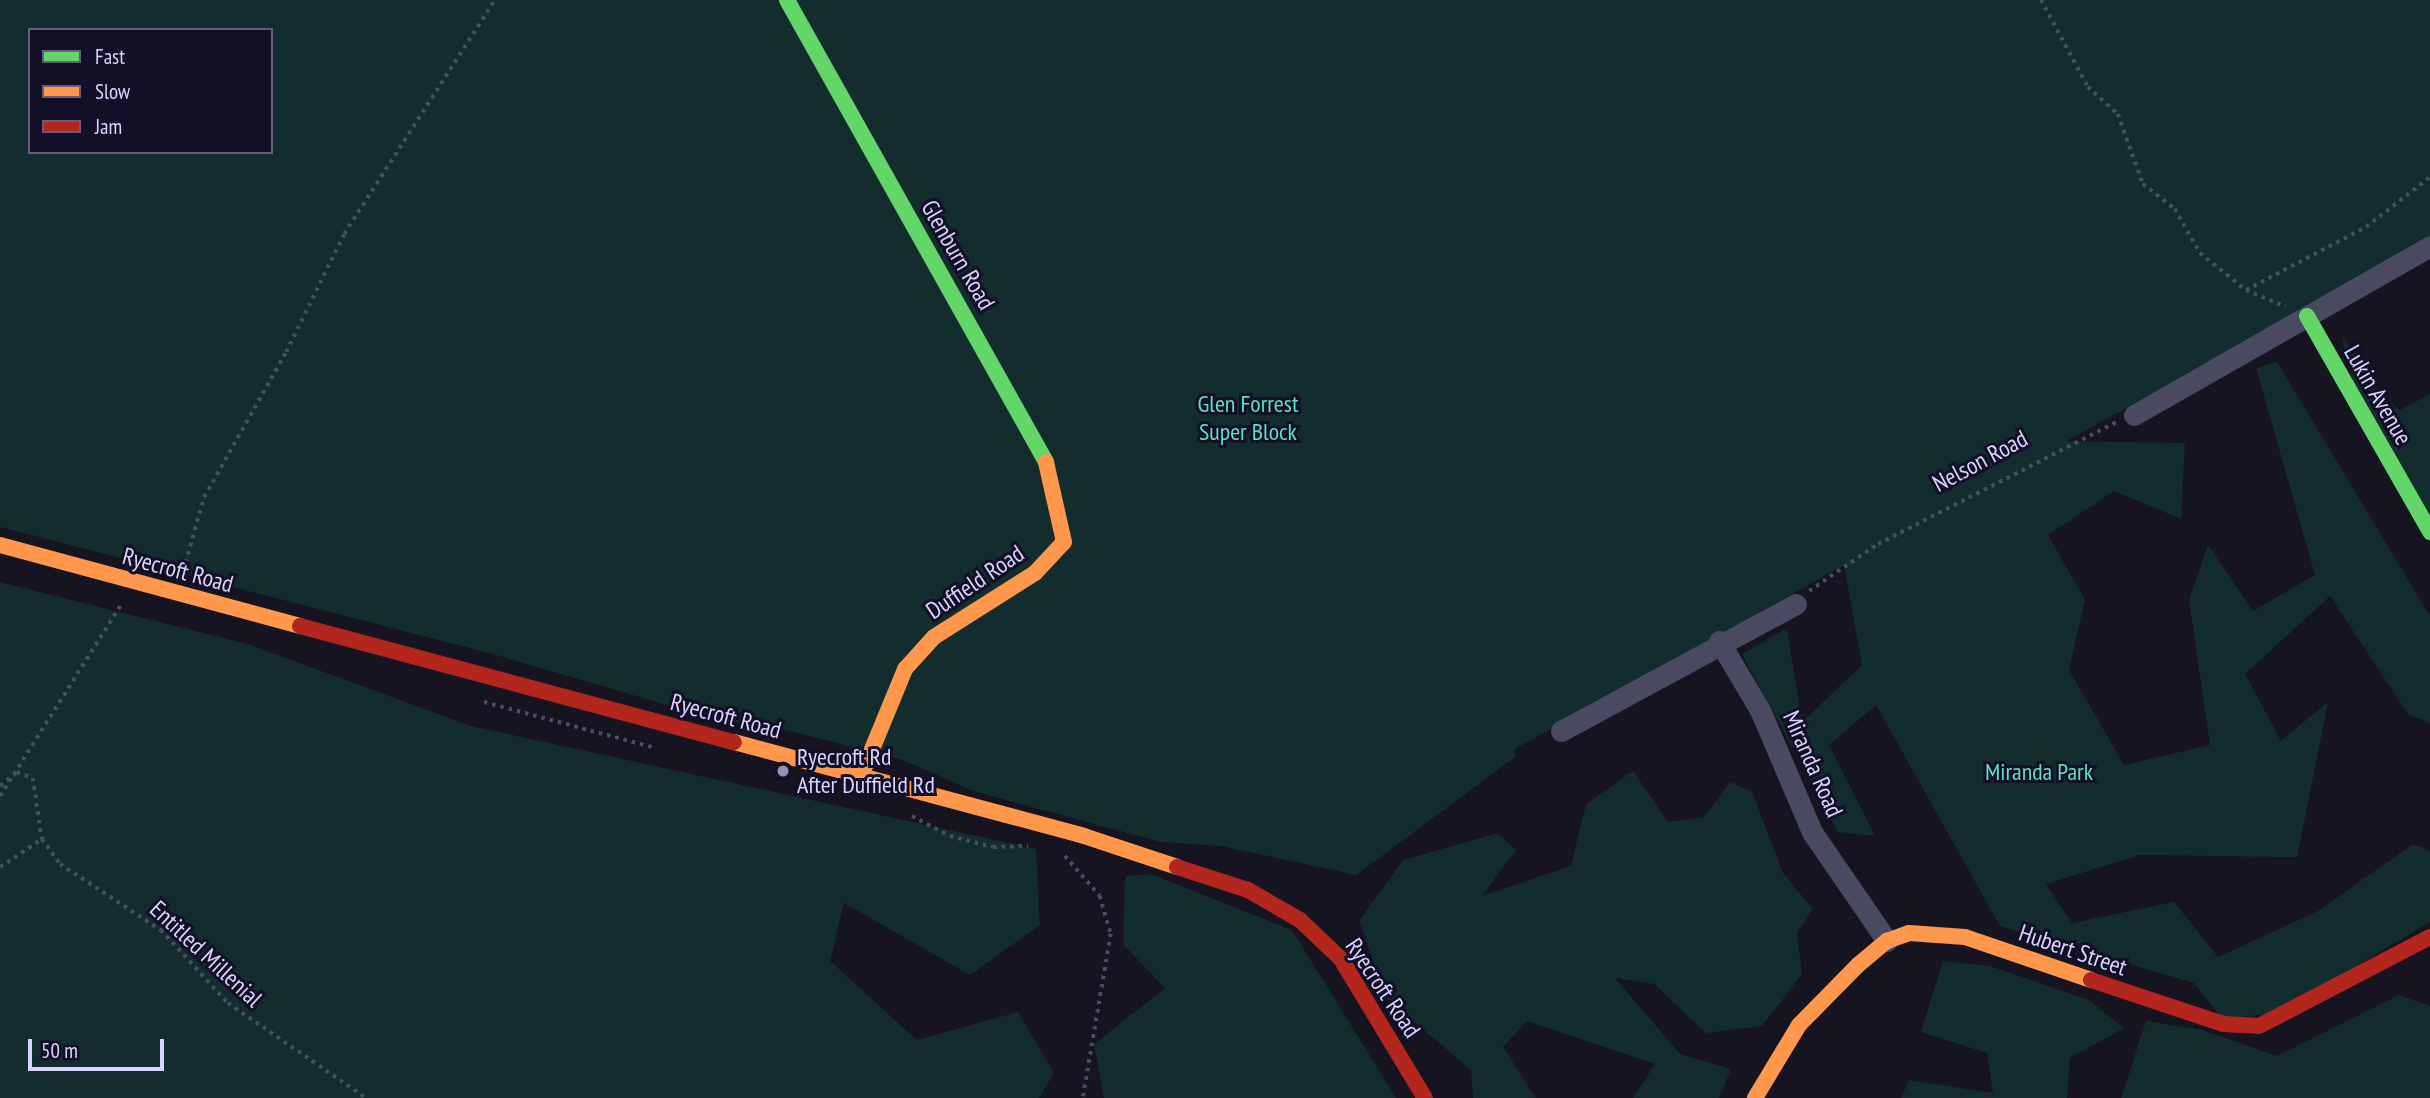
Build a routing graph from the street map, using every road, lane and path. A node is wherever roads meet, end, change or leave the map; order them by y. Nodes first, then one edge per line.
1 (495, 0) edge
2 (787, 0) edge
3 (2041, 0) edge
4 (2430, 177) edge
5 (2430, 246) edge
6 (2246, 290) junction
7 (2307, 316) junction
8 (2134, 415) joint
9 (2430, 532) edge
10 (1064, 542) joint
11 (0, 545) edge
12 (177, 593) junction
13 (123, 601) dead end
14 (1796, 604) joint
15 (1719, 641) junction
16 (1561, 731) dead end
17 (17, 772) junction
18 (861, 776) junction
19 (0, 786) edge
20 (0, 796) edge
21 (902, 810) dead end
22 (42, 839) junction
23 (1032, 846) dead end
24 (1058, 846) dead end
25 (0, 867) edge
26 (2430, 937) edge
27 (1887, 941) junction
28 (366, 1098) edge
29 (1083, 1098) edge
30 (1425, 1098) edge
31 (1755, 1098) edge

1 - 12 path
2 - 10 street, Glenburn Road
3 - 6 path
4 - 6 path
5 - 7 street
6 - 7 path
7 - 8 street
7 - 9 street, Lukin Avenue
8 - 14 path, Nelson Road
10 - 18 street, Duffield Road
11 - 12 street, Ryecroft Road
12 - 18 street, Ryecroft Road
13 - 17 path
14 - 15 street
15 - 16 street
15 - 27 street, Miranda Road
17 - 19 path
17 - 20 path
17 - 22 path, Entitled Millenial
18 - 30 street, Ryecroft Road
21 - 23 path
22 - 25 path
22 - 28 path, Entitled Millenial
24 - 29 path
26 - 27 street, Hubert Street
27 - 31 street, Hubert Street

